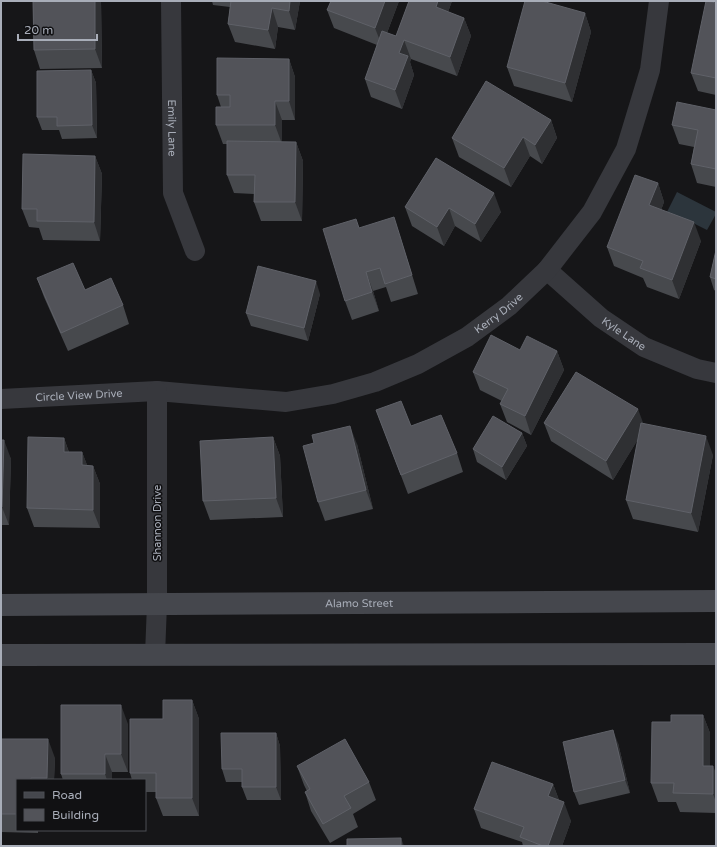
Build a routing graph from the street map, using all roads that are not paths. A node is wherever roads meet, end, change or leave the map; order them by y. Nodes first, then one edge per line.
1 (171, 1) edge
2 (659, 1) edge
3 (195, 251) dead end
4 (547, 270) junction
5 (716, 373) edge
6 (156, 391) junction
7 (1, 399) edge
8 (716, 601) edge
9 (156, 604) junction
10 (1, 605) edge
11 (716, 654) edge
12 (1, 655) edge
13 (155, 655) junction

1 - 3 street, Emily Lane
2 - 4 street, Kerry Drive
4 - 5 street, Kyle Lane
4 - 6 street, Kerry Drive
6 - 7 street, Circle View Drive
6 - 9 street, Shannon Drive
8 - 9 main road, Alamo Street
9 - 10 main road, Alamo Street
9 - 13 street, Shannon Drive
11 - 13 main road
12 - 13 main road

